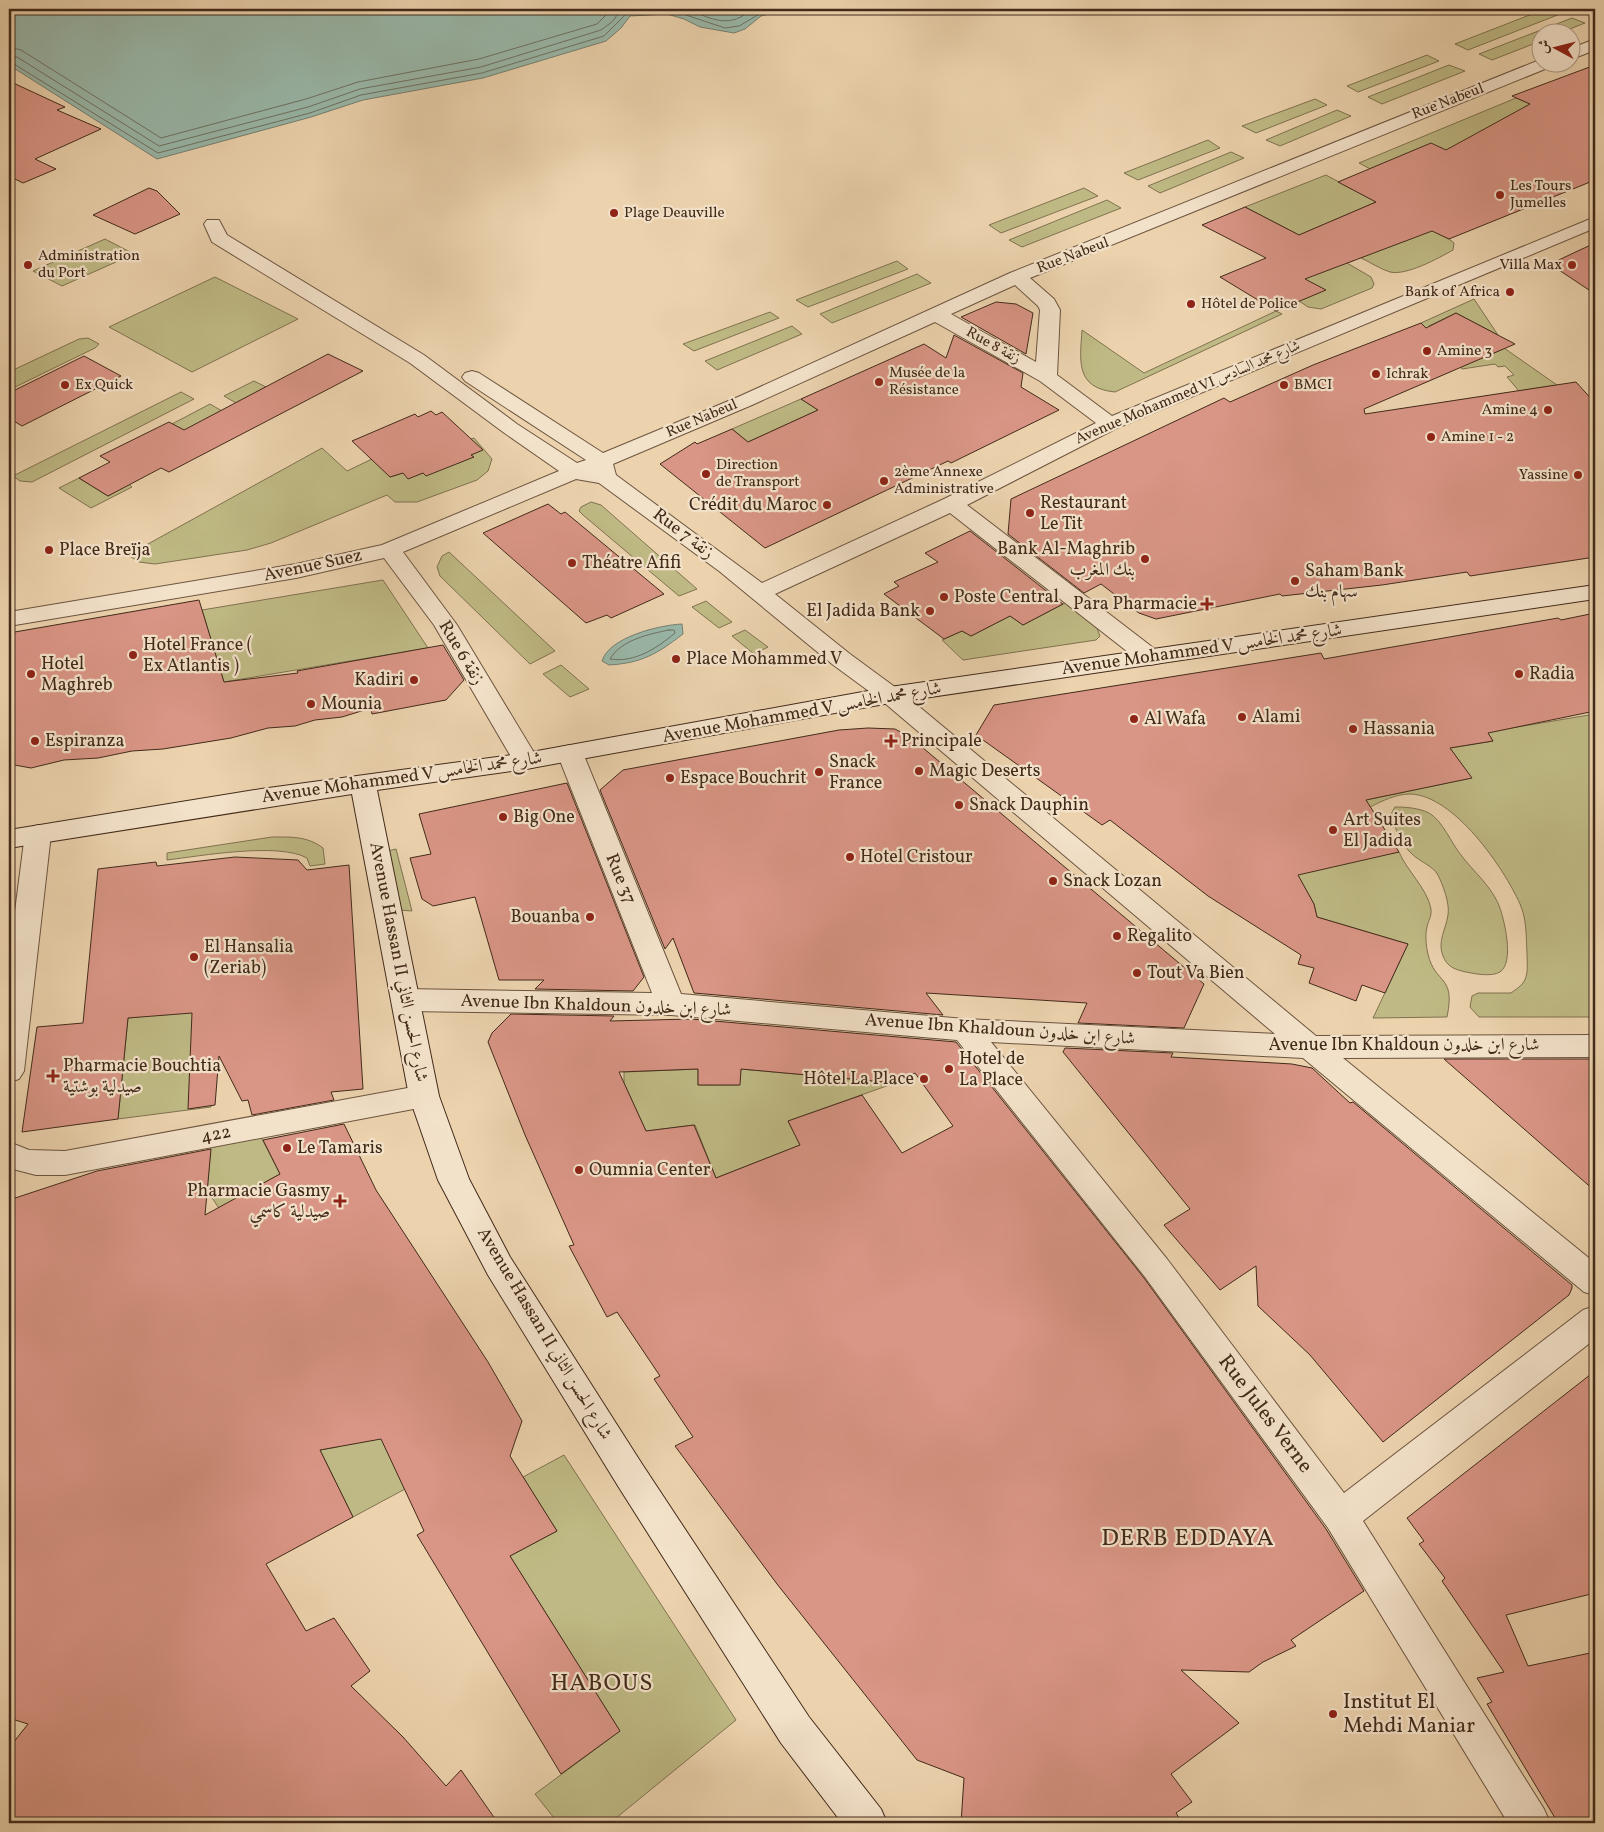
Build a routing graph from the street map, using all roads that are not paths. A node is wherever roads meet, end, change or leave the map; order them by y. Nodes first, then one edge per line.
1 (1595, 44) edge
2 (1582, 50) edge
3 (1532, 69) edge
4 (1595, 222) edge
5 (1017, 277) junction
6 (938, 315) junction
7 (402, 341) junction
8 (1048, 376) junction
9 (479, 382) junction
10 (460, 390) junction
11 (1110, 424) junction
12 (604, 469) junction
13 (577, 473) junction
14 (952, 504) junction
15 (389, 550) junction
16 (760, 592) junction
17 (1595, 592) edge
18 (9, 619) edge
19 (1151, 658) junction
20 (890, 694) junction
21 (570, 753) junction
22 (526, 761) junction
23 (363, 784) junction
24 (38, 834) junction
25 (9, 839) edge
26 (405, 1000) junction
27 (671, 1004) junction
28 (12, 1027) edge
29 (965, 1030) junction
30 (1595, 1046) edge
31 (1310, 1047) junction
32 (9, 1071) edge
33 (424, 1096) junction
34 (9, 1154) edge
35 (1591, 1275) edge
36 (1595, 1320) edge
37 (1341, 1517) junction
38 (867, 1823) edge
39 (1530, 1823) edge

1 - 2 street
3 - 5 street, Rue Nabeul
4 - 11 street, Avenue Mohammed VI شارع محمد السادس
5 - 6 street, Rue Nabeul
5 - 8 street, Rue 8 زنقة
6 - 8 street, Rue 8 زنقة
6 - 12 street, Rue Nabeul
7 - 7 street
7 - 9 street, Rue 7 زنقة
7 - 10 street
8 - 11 street, Rue 8 زنقة
9 - 10 street
9 - 12 street, Rue 7 زنقة
10 - 13 street
11 - 14 street, Avenue Mohammed VI شارع محمد السادس
12 - 13 street
12 - 16 street, Rue 7 زنقة
13 - 15 street, Avenue Suez
14 - 16 street, Avenue Mohammed VI شارع محمد السادس
14 - 19 street
15 - 18 street, Avenue Suez
15 - 22 street, Rue 6 زنقة
16 - 20 street, Rue 7 زنقة
17 - 19 street, Avenue Mohammed V شارع محمد الخامس
19 - 20 street, Avenue Mohammed V شارع محمد الخامس
20 - 21 street, Avenue Mohammed V شارع محمد الخامس
20 - 31 street, Rue 7 زنقة
21 - 22 street, Avenue Mohammed V شارع محمد الخامس
21 - 27 street, Rue 37
22 - 23 street, Avenue Mohammed V شارع محمد الخامس
23 - 24 street, Avenue Mohammed V شارع محمد الخامس
23 - 26 street, Avenue Hassan II شارع الحسن الثاني
24 - 25 street, Avenue Mohammed V شارع محمد الخامس
24 - 28 street
26 - 27 street, Avenue Ibn Khaldoun شارع ابن خلدون
26 - 33 street, Avenue Hassan II شارع الحسن الثاني
27 - 29 street, Avenue Ibn Khaldoun شارع ابن خلدون
28 - 32 street
29 - 31 street, Avenue Ibn Khaldoun شارع ابن خلدون
29 - 37 street, Rue Jules Verne
30 - 31 street, Avenue Ibn Khaldoun شارع ابن خلدون
31 - 35 street, Rue 7 زنقة
33 - 34 street, 422
33 - 38 street, Avenue Hassan II شارع الحسن الثاني
36 - 37 street
37 - 39 street, Rue Jules Verne

